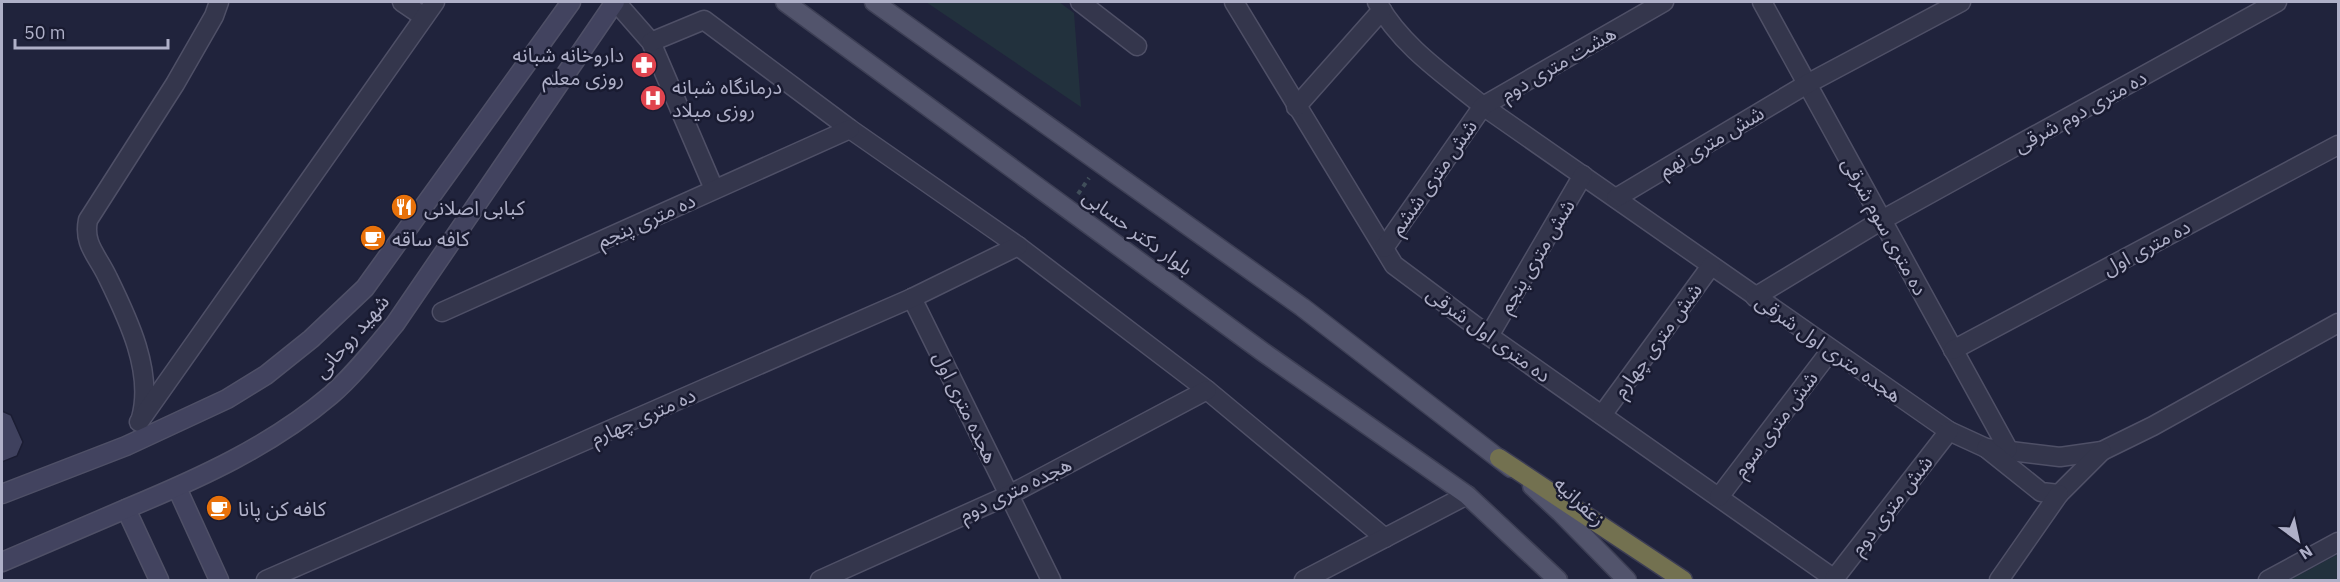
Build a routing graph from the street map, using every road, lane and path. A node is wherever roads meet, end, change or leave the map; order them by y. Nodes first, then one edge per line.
1 (219, 2) edge
2 (402, 2) edge
3 (435, 2) edge
4 (571, 2) edge
5 (615, 2) edge
6 (785, 2) edge
7 (874, 2) edge
8 (1080, 2) edge
9 (1234, 2) edge
10 (1664, 2) edge
11 (1762, 2) edge
12 (1961, 2) edge
13 (2277, 2) edge
14 (1379, 6) edge
15 (424, 17) junction
16 (651, 42) junction
17 (1137, 46) dead end
18 (1807, 84) junction
19 (1296, 106) junction
20 (1483, 106) junction
21 (850, 129) junction
22 (2338, 145) edge
23 (1101, 164) junction
24 (1583, 175) junction
25 (714, 189) junction
26 (1616, 198) junction
27 (1066, 208) junction
28 (1882, 220) junction
29 (1018, 246) junction
30 (1384, 248) junction
31 (1711, 266) junction
32 (1755, 297) junction
33 (912, 298) junction
34 (442, 312) dead end
35 (2338, 323) edge
36 (1489, 336) junction
37 (1831, 350) junction
38 (1953, 350) junction
39 (1207, 390) junction
40 (1602, 415) junction
41 (140, 422) junction
42 (1949, 431) junction
43 (126, 446) junction
44 (1986, 448) junction
45 (2008, 449) junction
46 (2102, 451) junction
47 (1499, 458) junction
48 (177, 488) junction
49 (2, 494) edge
50 (2059, 494) junction
51 (1009, 495) junction
52 (1467, 495) junction
53 (1719, 497) junction
54 (126, 509) junction
55 (1385, 538) junction
56 (2338, 542) edge
57 (2, 562) edge
58 (159, 580) edge
59 (219, 580) edge
60 (266, 580) edge
61 (820, 580) edge
62 (1051, 580) edge
63 (1304, 580) edge
64 (1558, 580) edge
65 (1627, 580) edge
66 (1683, 580) edge
67 (1835, 580) edge
68 (2000, 580) edge
69 (2268, 580) edge

1 - 41 street
2 - 15 street
3 - 15 street
4 - 43 main road, شهید روحانی
5 - 16 street
5 - 48 main road, شهید روحانی
6 - 27 main road, بلوار دکتر حسابی
7 - 23 main road, بلوار دکتر حسابی
8 - 17 street
9 - 19 street, ده متری اول شرقی
10 - 20 street, هشت متری دوم
11 - 18 street, ده متری سوم شرقی
12 - 18 street, شش متری نهم
13 - 28 street, ده متری دوم شرقی
14 - 19 street
14 - 20 street, هجده متری اول شرقی
15 - 41 street
16 - 21 street
16 - 25 street
18 - 26 street, شش متری نهم
18 - 28 street, ده متری سوم شرقی
19 - 30 street, ده متری اول شرقی
20 - 24 street, هجده متری اول شرقی
20 - 30 street, شش متری ششم
21 - 25 street, ده متری پنجم
21 - 29 street
22 - 38 street, ده متری اول
23 - 27 path
23 - 47 main road, بلوار دکتر حسابی
24 - 26 street, هجده متری اول شرقی
24 - 36 street, شش متری پنجم
25 - 34 street, ده متری پنجم
26 - 31 street, هجده متری اول شرقی
27 - 52 main road, بلوار دکتر حسابی
28 - 32 street, ده متری دوم شرقی
28 - 38 street, ده متری سوم شرقی
29 - 33 street, ده متری چهارم
29 - 39 street
30 - 36 street, ده متری اول شرقی
31 - 32 street, هجده متری اول شرقی
31 - 40 street, شش متری چهارم
32 - 37 street, هجده متری اول شرقی
33 - 51 street, هجده متری اول
33 - 60 street, ده متری چهارم
35 - 46 street, هجده متری اول شرقی
36 - 40 street, ده متری اول شرقی
37 - 42 street, هجده متری اول شرقی
37 - 53 street, شش متری سوم
38 - 45 street, ده متری سوم شرقی
39 - 51 street, هجده متری دوم
39 - 55 street
40 - 53 street, ده متری اول شرقی
41 - 43 street
42 - 44 street, هجده متری اول شرقی
42 - 67 street, شش متری دوم
43 - 49 main road, شهید روحانی
44 - 45 street, هجده متری اول شرقی
44 - 50 street
45 - 46 street, هجده متری اول شرقی
46 - 50 street
47 - 65 main road, زعفرانیه
47 - 66 highway
48 - 54 main road, شهید روحانی
48 - 59 main road
50 - 68 street
51 - 61 street, هجده متری دوم
51 - 62 street, هجده متری اول
52 - 55 street
52 - 64 main road
53 - 67 street, ده متری اول شرقی
54 - 57 main road, شهید روحانی
54 - 58 main road
55 - 63 street
56 - 69 street

